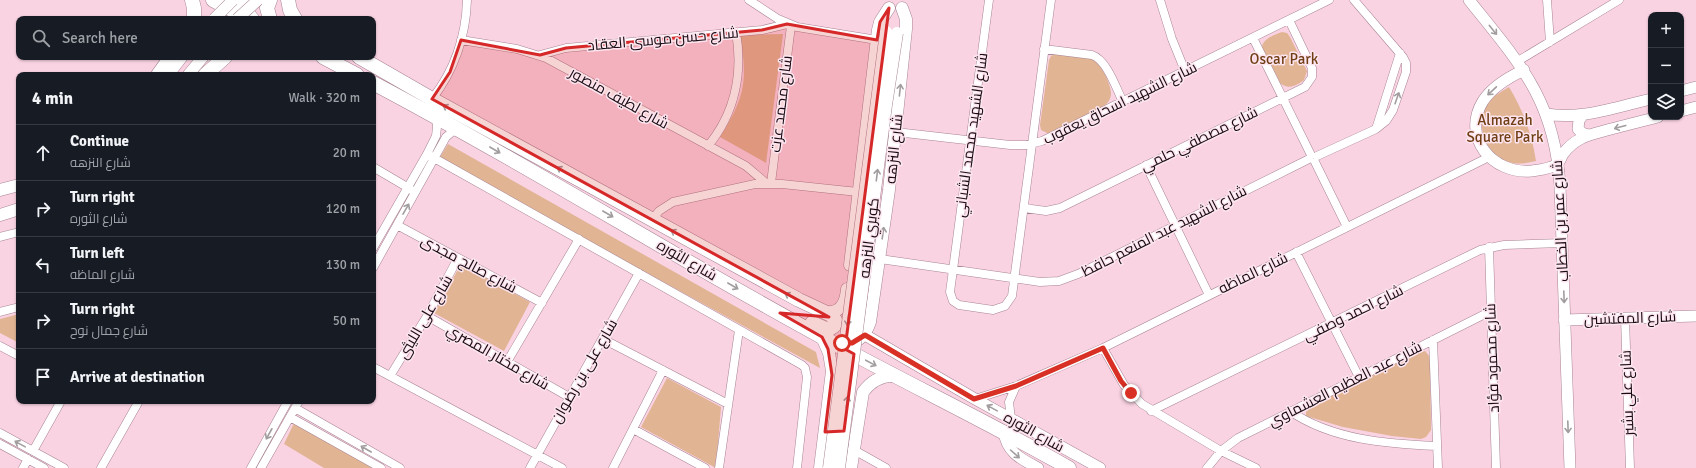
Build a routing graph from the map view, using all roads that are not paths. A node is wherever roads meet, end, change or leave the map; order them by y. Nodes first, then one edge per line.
1 (192, 0) edge
2 (233, 0) edge
3 (242, 0) edge
4 (258, 0) edge
5 (270, 0) edge
6 (288, 0) edge
7 (467, 0) edge
8 (749, 0) edge
9 (990, 0) edge
10 (1051, 0) edge
11 (1160, 0) edge
12 (1329, 0) edge
13 (1354, 0) edge
14 (1469, 0) edge
15 (1547, 0) edge
16 (1619, 0) edge
17 (217, 1) edge
18 (889, 4) edge
19 (903, 4) edge
20 (194, 16) edge
21 (217, 16) edge
22 (240, 16) edge
23 (244, 16) edge
24 (248, 16) edge
25 (269, 16) edge
26 (293, 16) edge
27 (1289, 20) junction
28 (789, 25) junction
29 (736, 32) junction
30 (1253, 38) junction
31 (461, 40) junction
32 (877, 40) junction
33 (1550, 42) junction
34 (1044, 49) junction
35 (1400, 52) junction
36 (540, 55) junction
37 (169, 60) edge
38 (180, 60) edge
39 (200, 60) edge
40 (210, 60) edge
41 (222, 60) edge
42 (329, 60) edge
43 (364, 60) edge
44 (1518, 61) junction
45 (1524, 70) junction
46 (1185, 71) junction
47 (160, 72) edge
48 (170, 72) edge
49 (190, 72) edge
50 (205, 72) edge
51 (208, 72) edge
52 (352, 72) edge
53 (376, 85) edge
54 (1696, 87) edge
55 (1684, 90) edge
56 (1283, 98) junction
57 (1648, 99) edge
58 (432, 100) junction
59 (1123, 102) junction
60 (1696, 107) edge
61 (1684, 110) edge
62 (1546, 114) junction
63 (1583, 115) junction
64 (436, 116) junction
65 (1648, 120) edge
66 (1376, 129) junction
67 (461, 130) junction
68 (896, 132) junction
69 (1588, 136) junction
70 (971, 140) junction
71 (1032, 144) junction
72 (708, 146) junction
73 (427, 154) junction
74 (1489, 157) junction
75 (1313, 158) junction
76 (435, 159) junction
77 (1558, 164) junction
78 (1146, 166) junction
79 (376, 169) edge
80 (768, 183) junction
81 (16, 186) edge
82 (408, 187) junction
83 (0, 190) edge
84 (416, 192) junction
85 (858, 192) junction
86 (1024, 208) junction
87 (16, 210) edge
88 (0, 215) edge
89 (652, 220) junction
90 (397, 226) junction
91 (1176, 226) junction
92 (1347, 227) junction
93 (16, 233) edge
94 (0, 237) edge
95 (579, 240) junction
96 (376, 243) edge
97 (1562, 243) junction
98 (1489, 247) junction
99 (376, 250) edge
100 (1296, 252) junction
101 (381, 253) junction
102 (458, 258) junction
103 (850, 260) junction
104 (376, 262) edge
105 (879, 262) junction
106 (953, 270) junction
107 (639, 273) junction
108 (1014, 278) junction
109 (1209, 295) junction
110 (542, 303) junction
111 (16, 308) edge
112 (1491, 311) junction
113 (0, 312) edge
114 (825, 312) junction
115 (780, 313) junction
116 (427, 316) junction
117 (1696, 316) edge
118 (1625, 318) junction
119 (1564, 320) junction
120 (1332, 323) junction
121 (739, 330) junction
122 (865, 335) junction
123 (603, 339) junction
124 (828, 340) junction
125 (1433, 340) junction
126 (0, 346) edge
127 (1103, 348) junction
128 (16, 354) edge
129 (507, 362) junction
130 (376, 369) edge
131 (663, 370) junction
132 (390, 376) junction
133 (895, 376) junction
134 (1359, 377) junction
135 (1016, 386) junction
136 (569, 397) junction
137 (974, 399) junction
138 (59, 404) edge
139 (137, 404) edge
140 (286, 404) edge
141 (728, 404) junction
142 (297, 405) edge
143 (1151, 411) junction
144 (1290, 411) junction
145 (290, 417) junction
146 (1011, 419) junction
147 (632, 429) junction
148 (1004, 431) junction
149 (825, 432) junction
150 (0, 433) edge
151 (856, 438) junction
152 (0, 444) edge
153 (1437, 446) junction
154 (854, 450) junction
155 (1221, 450) junction
156 (33, 451) junction
157 (537, 454) junction
158 (28, 459) junction
159 (24, 468) edge
160 (44, 468) edge
161 (64, 468) edge
162 (101, 468) edge
163 (251, 468) edge
164 (261, 468) edge
165 (381, 468) edge
166 (400, 468) edge
167 (530, 468) edge
168 (562, 468) edge
169 (613, 468) edge
170 (705, 468) edge
171 (719, 468) edge
172 (797, 468) edge
173 (820, 468) edge
174 (829, 468) edge
175 (839, 468) edge
176 (851, 468) edge
177 (886, 468) edge
178 (1038, 468) edge
179 (1069, 468) edge
180 (1100, 468) edge
181 (1207, 468) edge
182 (1256, 468) edge
183 (1438, 468) edge
184 (1496, 468) edge
185 (1570, 468) edge
186 (1630, 468) edge

1 - 20 highway
2 - 21 street, bridge
3 - 24 highway
4 - 22 street, bridge
5 - 25 highway
6 - 26 highway
7 - 31 street
8 - 28 street
9 - 70 street, شارع الشهيد محمد الشباني
10 - 34 street
11 - 46 street
12 - 27 street, شارع الشهيد اسحاق يعقوب
13 - 35 street, شارع الشهيد عبد المنعم حافظ
14 -> 44 street, شارع عمر بن الخطاب
15 - 33 street
16 - 33 street
17 - 23 highway
18 - 32 main road, شارع النزهه
18 -> 174 main road, كوبري النزهه, bridge
68 -> 19 main road, شارع النزهه
175 -> 19 main road, كوبري النزهه, bridge
27 - 30 street, شارع الشهيد اسحاق يعقوب
27 - 56 street, شارع مصطفي حلمي
28 - 29 street, شارع حسن موسى العقاد
28 - 32 street
28 - 80 street, شارع محمد عزت
29 - 36 street, شارع حسن موسى العقاد
29 - 72 street
30 - 46 street, شارع الشهيد اسحاق يعقوب
30 - 56 street
31 - 36 street, شارع لطيف منصور
31 - 58 street
32 - 85 main road, شارع النزهه
33 - 44 street
34 - 59 street
34 - 71 street
35 - 66 street
66 -> 35 street, شارع الشهيد عبد المنعم حافظ
36 - 72 street, شارع لطيف منصور
37 - 47 highway
38 - 48 street
39 - 49 street
40 - 50 highway
41 - 51 highway
42 - 52 highway
43 - 58 highway, شارع الثوره
44 - 45 street, شارع عمر بن الخطاب
45 - 62 street, شارع عمر بن الخطاب
45 -> 74 street
46 - 59 street, شارع الشهيد اسحاق يعقوب
53 - 64 highway, شارع الثوره
54 - 55 street
56 - 75 street
56 - 78 street, شارع مصطفي حلمي
57 - 63 street
89 -> 58 highway, شارع الثوره
59 - 71 street, شارع الشهيد اسحاق يعقوب
60 - 61 street
62 - 63 street
62 - 77 street, شارع عمر بن الخطاب
63 - 69 street
64 - 67 highway, شارع الثوره
64 - 73 street
65 -> 69 street
66 - 75 street, شارع الشهيد عبد المنعم حافظ
67 - 76 street
67 -> 115 highway, شارع الثوره
68 - 70 street, شارع الشهيد اسحاق يعقوب
105 -> 68 main road, شارع النزهه
69 - 77 street
70 - 71 street, شارع الشهيد اسحاق يعقوب
70 - 106 street, شارع الشهيد محمد الشباني
71 - 86 street
72 - 80 street, شارع لطيف منصور
73 - 76 street
73 - 82 street
74 - 77 street
74 - 92 street, شارع الماظه
75 - 91 street, شارع الشهيد عبد المنعم حافظ
75 - 92 street
76 - 84 street
76 - 95 street
77 - 97 street, شارع عمر بن الخطاب
78 - 86 street, شارع مصطفي حلمي
78 - 91 street
79 - 82 street
80 - 85 street
80 - 89 street
81 - 83 main road
82 - 84 street
82 - 96 street
90 -> 84 street
85 - 103 main road, شارع النزهه
86 - 108 street
87 - 88 main road
114 -> 89 highway, شارع الثوره
90 - 101 street
90 - 102 street, شارع صالح مجدى
91 - 108 street, شارع الشهيد عبد المنعم حافظ
91 - 109 street
92 - 100 street, شارع الماظه
93 - 94 street
95 - 107 street
95 - 110 street
97 - 98 street, شارع احمد وصفي
97 -> 119 street, شارع عمر بن الخطاب
98 - 112 street, شارع محمود فؤاد
98 - 120 street, شارع احمد وصفي
99 - 101 street
100 - 109 street, شارع الماظه
100 - 120 street
101 - 104 street
102 - 110 street, شارع صالح مجدى
102 - 116 street, شارع على الليثى
103 - 105 main road
103 - 114 main road, شارع النزهه
105 - 106 street, شارع الشهيد عبد المنعم حافظ
105 - 122 main road, شارع النزهه
106 - 108 street, شارع الشهيد عبد المنعم حافظ
106 - 108 street
107 - 121 street
107 - 123 street, شارع على بن رضوان
109 - 127 street, شارع الماظه
110 - 129 street
111 - 113 street
112 - 125 street, شارع عبد العظيم العشماوي
112 - 184 street, شارع محمود فؤاد
114 - 115 highway
115 - 124 highway, شارع الثوره
116 - 129 street, شارع مختار المصري
116 - 132 street, شارع على الليثى
117 - 118 street, شارع المفتشين
118 - 119 street, شارع المفتشين
118 - 186 street, شارع علي بشير
119 -> 185 street, شارع عمر بن الخطاب
120 - 134 street
120 - 143 street, شارع احمد وصفي
121 - 141 street
121 - 172 street
122 - 124 main road
122 - 137 street, شارع الثوره
123 - 131 street
123 - 136 street, شارع على بن رضوان
124 -> 133 highway, شارع الثوره
124 - 149 main road
125 - 134 street, شارع عبد العظيم العشماوي
125 - 153 street
126 - 128 street
127 - 135 street, شارع الماظه
127 - 143 street
129 - 136 street, شارع مختار المصري
130 - 132 street
131 - 141 street
131 - 147 street
132 - 157 street
133 - 148 highway, شارع الثوره
133 - 151 main road
134 - 144 street, شارع عبد العظيم العشماوي
135 - 137 street, شارع الماظه
135 - 146 street
136 - 157 street, شارع على بن رضوان
146 -> 137 street, شارع الثوره
138 - 156 street
139 - 162 street
140 -> 163 street
141 - 171 street
142 - 145 street
166 -> 142 street
143 - 155 street
144 - 153 street
144 - 155 street, شارع عبد العظيم العشماوي
145 - 164 street
145 - 165 street
146 - 180 street, شارع الثوره
147 - 169 street
147 - 170 street
148 -> 178 street, شارع الثوره
148 - 179 highway, شارع الثوره
149 - 151 main road
149 - 173 main road
156 -> 150 street
151 - 154 main road
152 - 158 street
153 - 183 street
154 - 176 main road
154 - 177 street
155 - 181 street, شارع عبد العظيم العشماوي
155 - 182 street
156 - 161 street
157 - 167 street, شارع على بن رضوان
157 - 168 street
158 - 159 street
158 - 160 street

